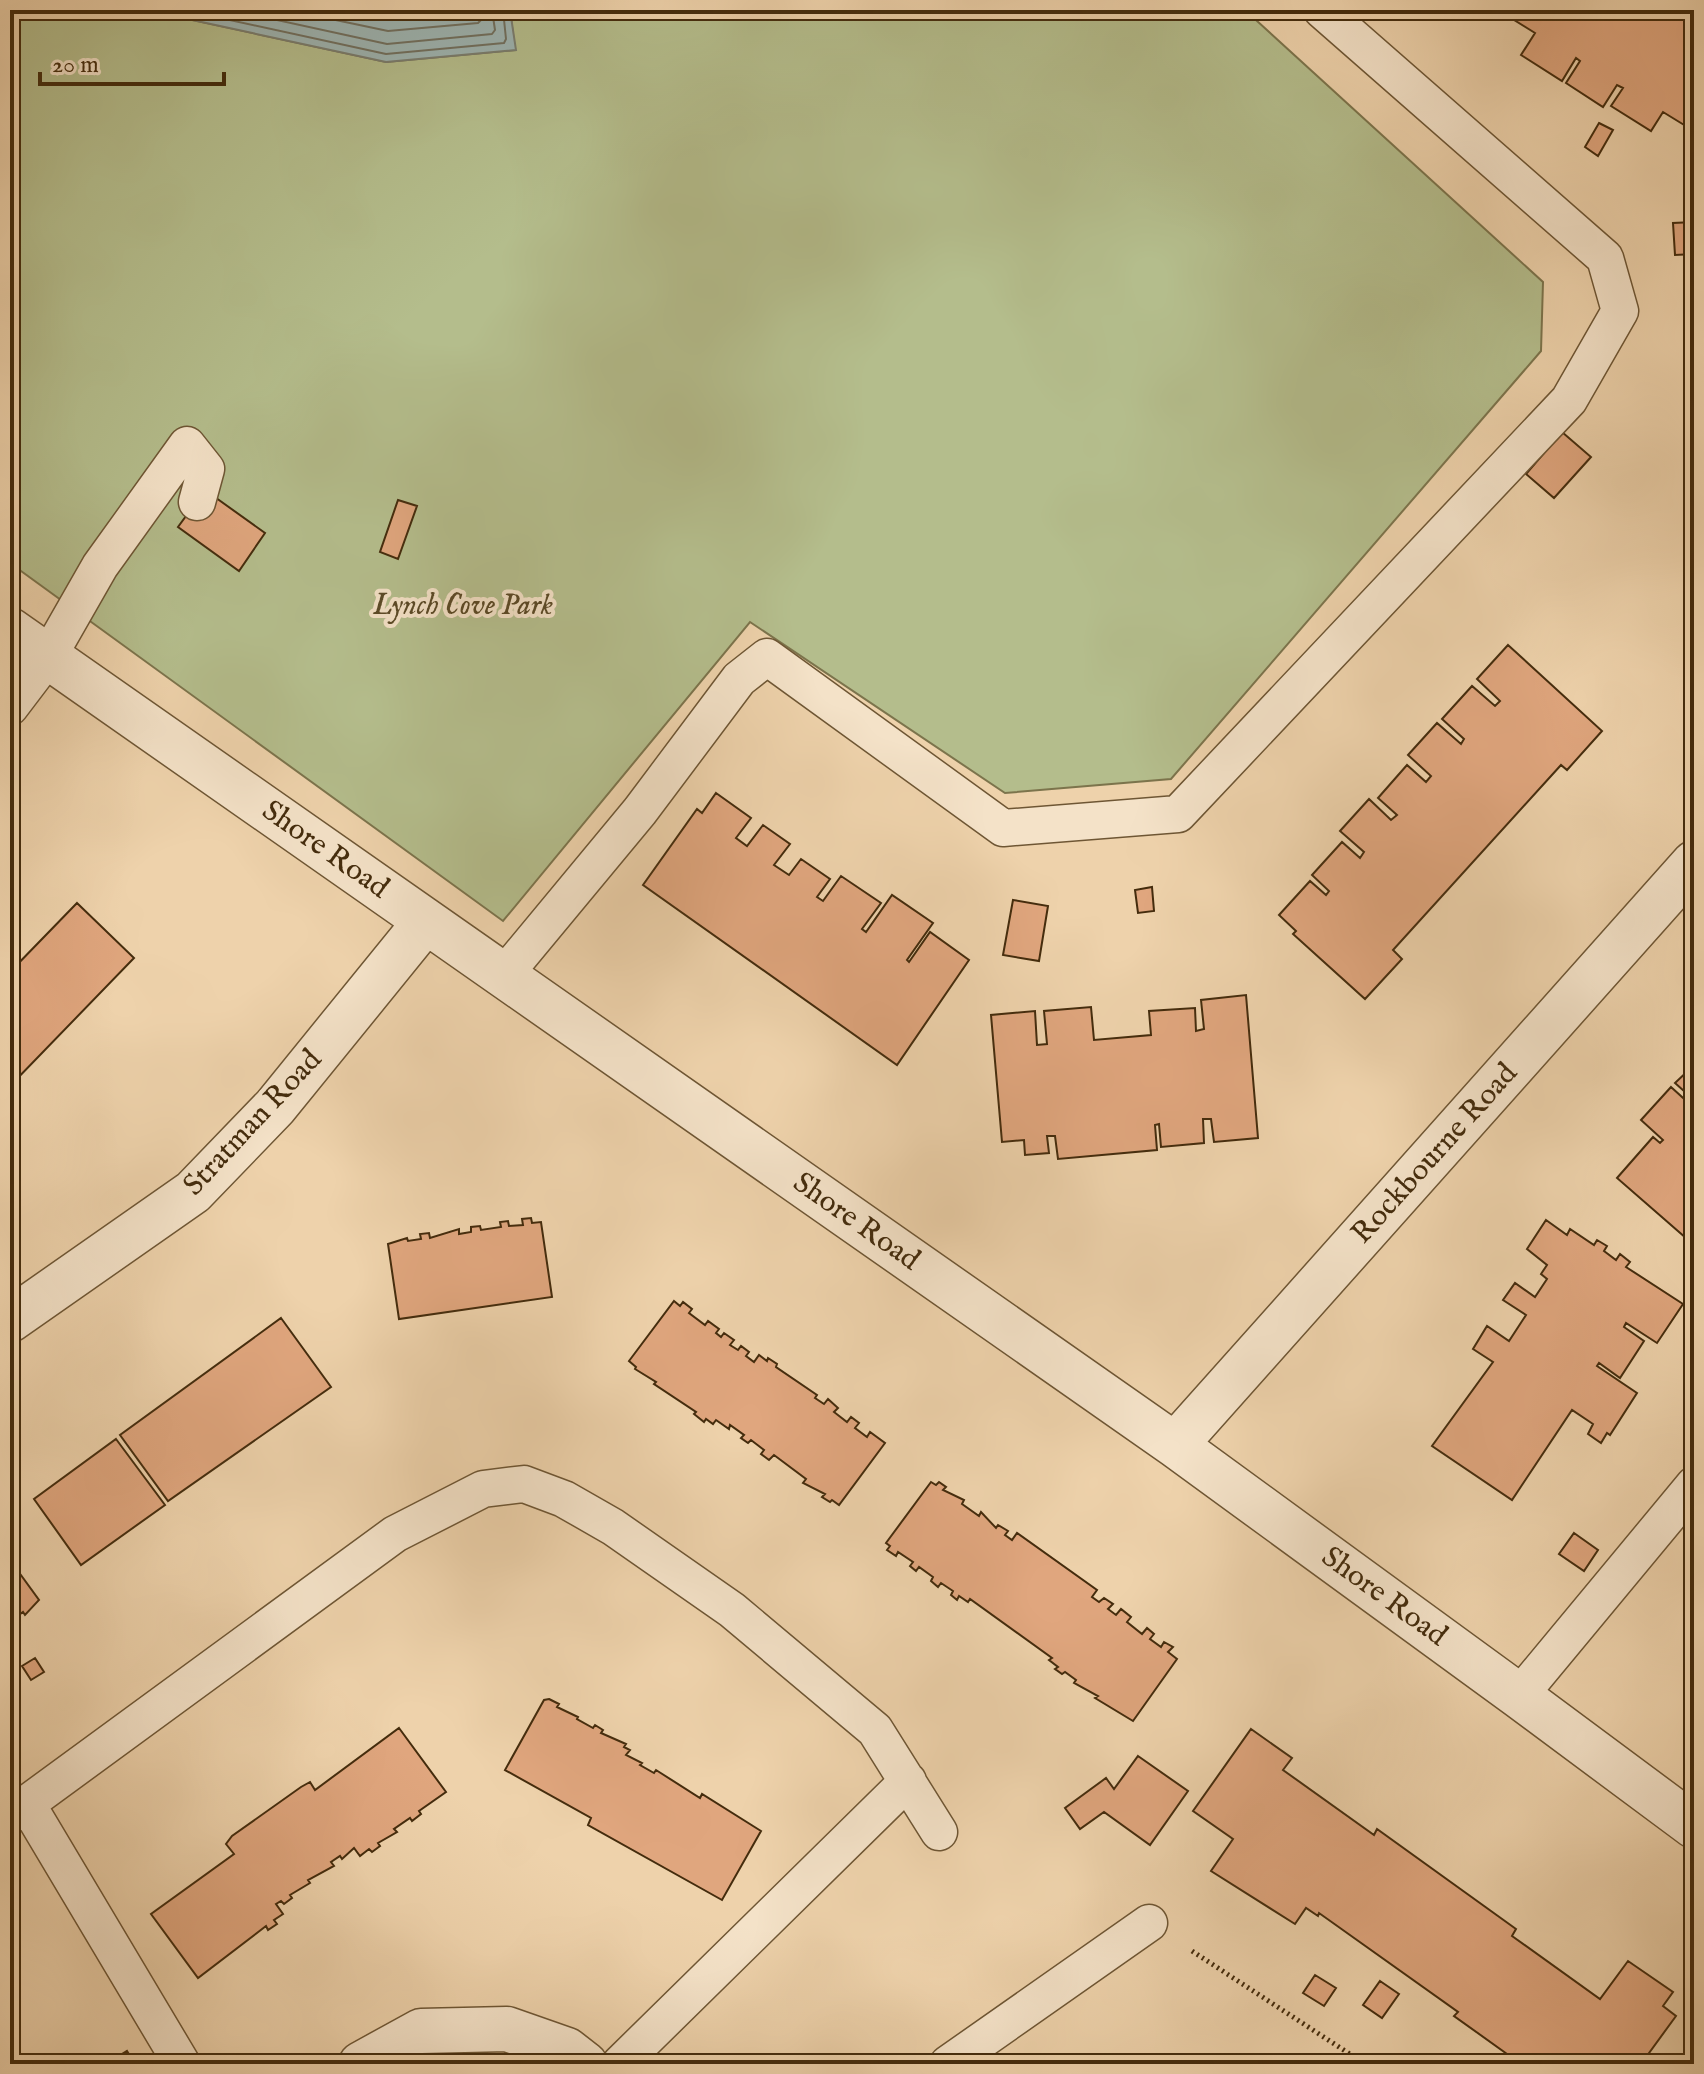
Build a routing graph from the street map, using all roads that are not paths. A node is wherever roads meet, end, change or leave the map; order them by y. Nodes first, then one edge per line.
1 (1322, 10) edge
2 (197, 502) dead end
3 (10, 630) edge
4 (48, 657) junction
5 (10, 707) edge
6 (1694, 863) edge
7 (426, 921) junction
8 (504, 975) junction
9 (10, 1320) edge
10 (1175, 1445) junction
11 (1694, 1485) edge
12 (1519, 1696) junction
13 (908, 1781) junction
14 (18, 1810) edge
15 (1694, 1826) edge
16 (939, 1832) dead end
17 (1149, 1923) road end
18 (182, 2064) edge
19 (361, 2064) edge
20 (585, 2064) edge
21 (620, 2064) edge
22 (948, 2064) edge

1 - 8 lane
2 - 4 lane
3 - 4 street, Shore Road
4 - 5 lane
4 - 7 street, Shore Road
6 - 10 street, Rockbourne Road
7 - 8 street, Shore Road
7 - 9 street, Stratman Road
8 - 10 street, Shore Road
10 - 12 street, Shore Road
11 - 12 lane
12 - 15 street, Shore Road
13 - 14 lane
13 - 16 lane
13 - 21 lane
14 - 18 lane
17 - 22 lane
19 - 20 street

